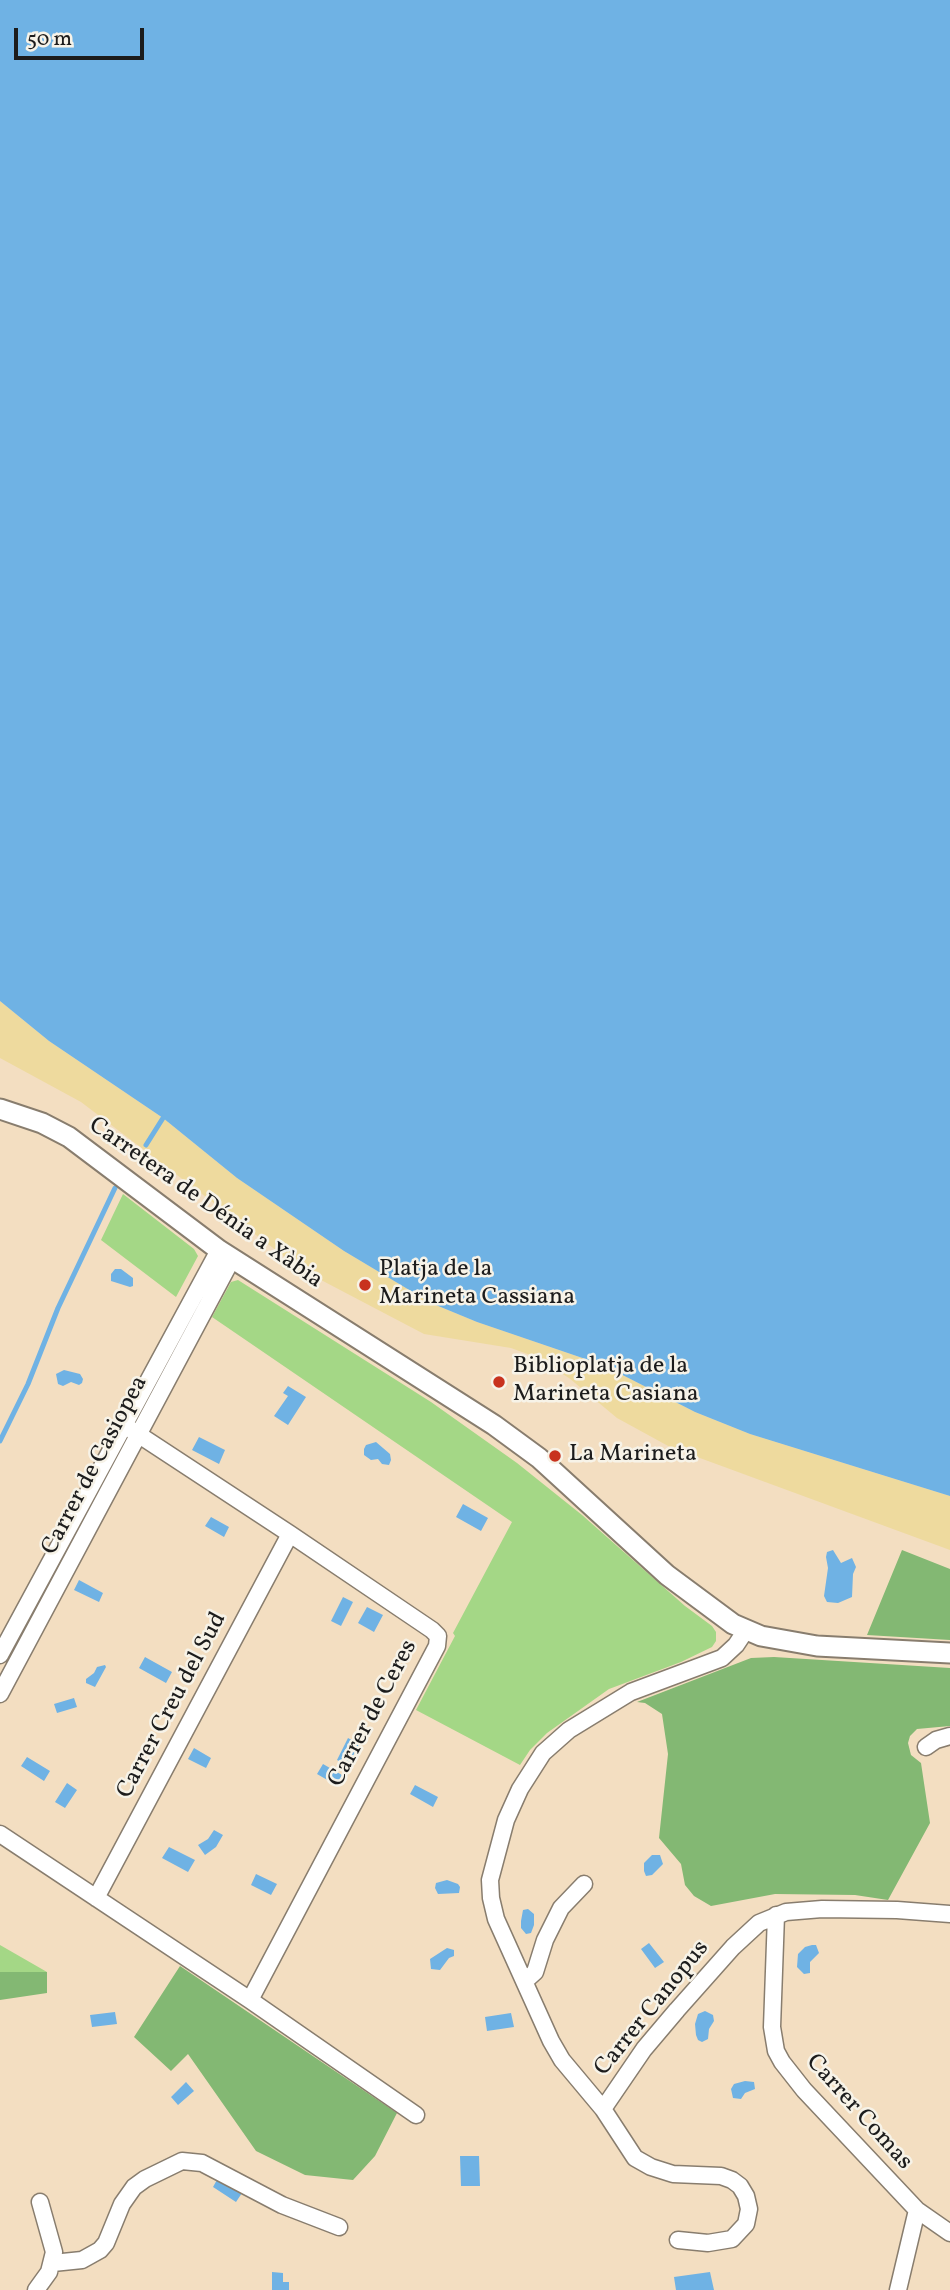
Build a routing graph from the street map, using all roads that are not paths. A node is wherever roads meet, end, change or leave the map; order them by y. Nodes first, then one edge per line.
1 (0, 1109) edge
2 (225, 1254) junction
3 (124, 1425) junction
4 (138, 1435) junction
5 (290, 1534) junction
6 (746, 1630) junction
7 (950, 1653) edge
8 (0, 1654) edge
9 (0, 1694) edge
10 (950, 1736) edge
11 (926, 1747) dead end
12 (0, 1834) edge
13 (584, 1884) dead end
14 (96, 1898) junction
15 (950, 1914) edge
16 (776, 1915) junction
17 (525, 1981) junction
18 (250, 2000) junction
19 (603, 2109) junction
20 (416, 2115) dead end
21 (40, 2202) dead end
22 (917, 2210) junction
23 (339, 2227) dead end
24 (950, 2233) edge
25 (678, 2240) dead end
26 (53, 2263) junction
27 (36, 2290) edge
28 (898, 2290) edge

1 - 2 street, Carretera de Dénia a Xàbia
2 - 3 street, Carrer de Casiopea
2 - 4 street, Carrer de Casiopea
2 - 6 street, Carretera de Dénia a Xàbia
3 - 4 street, Carrer de Ceres
3 - 8 street, Carrer de Casiopea
4 - 5 street, Carrer de Ceres
4 - 9 street, Carrer de Casiopea
5 - 14 street, Carrer Creu del Sud
5 - 18 street, Carrer de Ceres
6 - 7 street, Carretera de Dénia a Xàbia
6 - 17 street, Carrer Canopus
10 - 11 street
12 - 14 street
13 - 17 street
14 - 18 street
15 - 16 street, Carrer Canopus
16 - 19 street, Carrer Canopus
16 - 22 street, Carrer Comas
17 - 19 street, Carrer Canopus
18 - 20 street
19 - 25 street
21 - 26 street
22 - 24 street, Carrer Comas
22 - 28 street
23 - 26 street
26 - 27 street

